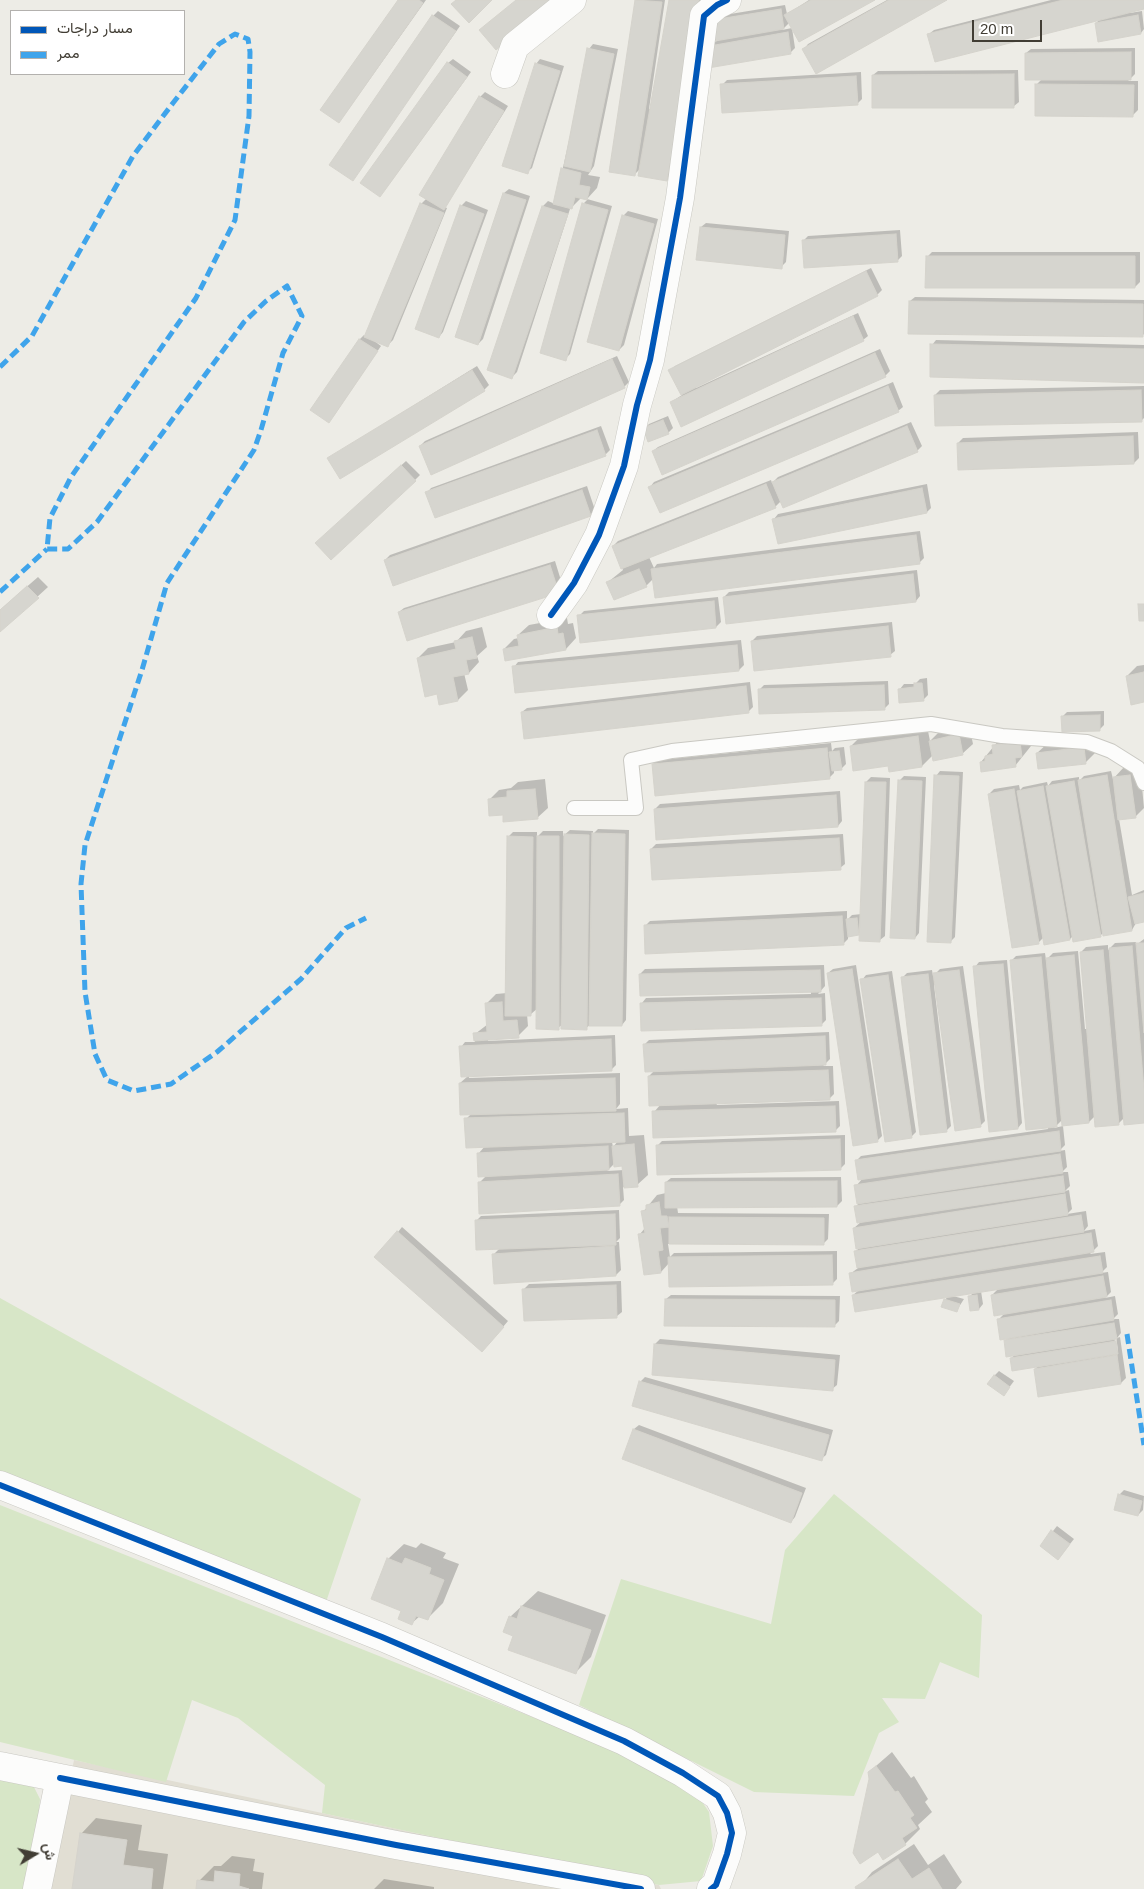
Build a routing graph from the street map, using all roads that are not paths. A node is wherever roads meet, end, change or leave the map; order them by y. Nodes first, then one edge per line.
1 (572, 0) edge
2 (727, 0) edge
3 (505, 74) dead end
4 (551, 615) dead end
5 (1144, 783) edge
6 (574, 808) dead end
7 (0, 1484) edge
8 (0, 1766) edge
9 (60, 1778) junction
10 (37, 1889) edge
11 (641, 1889) edge
12 (711, 1889) edge

1 - 3 street
2 - 4 street
5 - 6 lane
7 - 12 street
8 - 9 street
9 - 10 street
9 - 11 street

